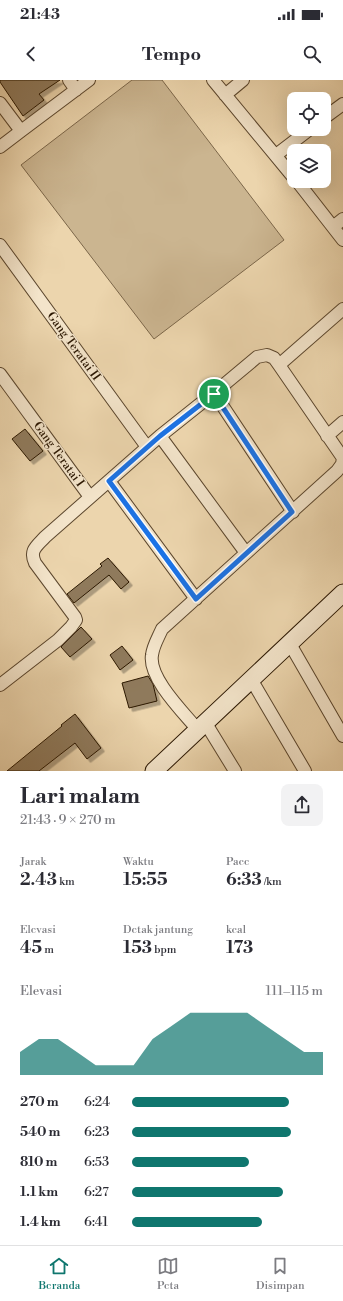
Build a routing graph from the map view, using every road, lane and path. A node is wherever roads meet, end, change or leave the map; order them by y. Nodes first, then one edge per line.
1 (69, 80) edge
2 (89, 80) edge
3 (213, 80) edge
4 (243, 80) edge
5 (76, 90) junction
6 (226, 95) junction
7 (0, 103) edge
8 (343, 104) edge
9 (331, 113) edge
10 (21, 131) junction
11 (301, 136) edge
12 (0, 147) edge
13 (276, 155) junction
14 (287, 169) edge
15 (303, 188) edge
16 (343, 219) edge
17 (333, 226) junction
18 (343, 240) edge
19 (0, 245) edge
20 (343, 310) edge
21 (278, 364) junction
22 (0, 374) edge
23 (214, 394) junction
24 (343, 422) edge
25 (160, 436) junction
26 (327, 436) junction
27 (147, 447) junction
28 (109, 481) junction
29 (90, 497) junction
30 (292, 512) junction
31 (246, 553) junction
32 (343, 593) edge
33 (196, 599) junction
34 (290, 644) junction
35 (251, 679) junction
36 (0, 685) edge
37 (202, 726) junction
38 (343, 736) edge
39 (154, 771) edge
40 (235, 771) edge
41 (304, 771) edge

1 - 5 street
2 - 5 street
3 - 6 street
4 - 6 street
5 - 10 street
6 - 13 street
7 - 10 street
8 - 9 street
10 - 12 street
11 - 13 street
13 - 14 street
15 - 17 street
16 - 17 street
17 - 18 street
19 - 27 street, Gang Teratai II
20 - 21 street
21 - 23 street
21 - 26 street
22 - 29 street, Gang Teratai I
23 - 25 street
23 - 30 street
24 - 26 street
25 - 27 street
25 - 31 street
26 - 30 street
27 - 28 street
28 - 29 street
28 - 33 street
29 - 36 street, Gang Teratai I
30 - 31 street
31 - 33 street
32 - 34 street
33 - 37 street
34 - 35 street
34 - 38 street
35 - 37 street
35 - 41 street
37 - 39 street
37 - 40 street

